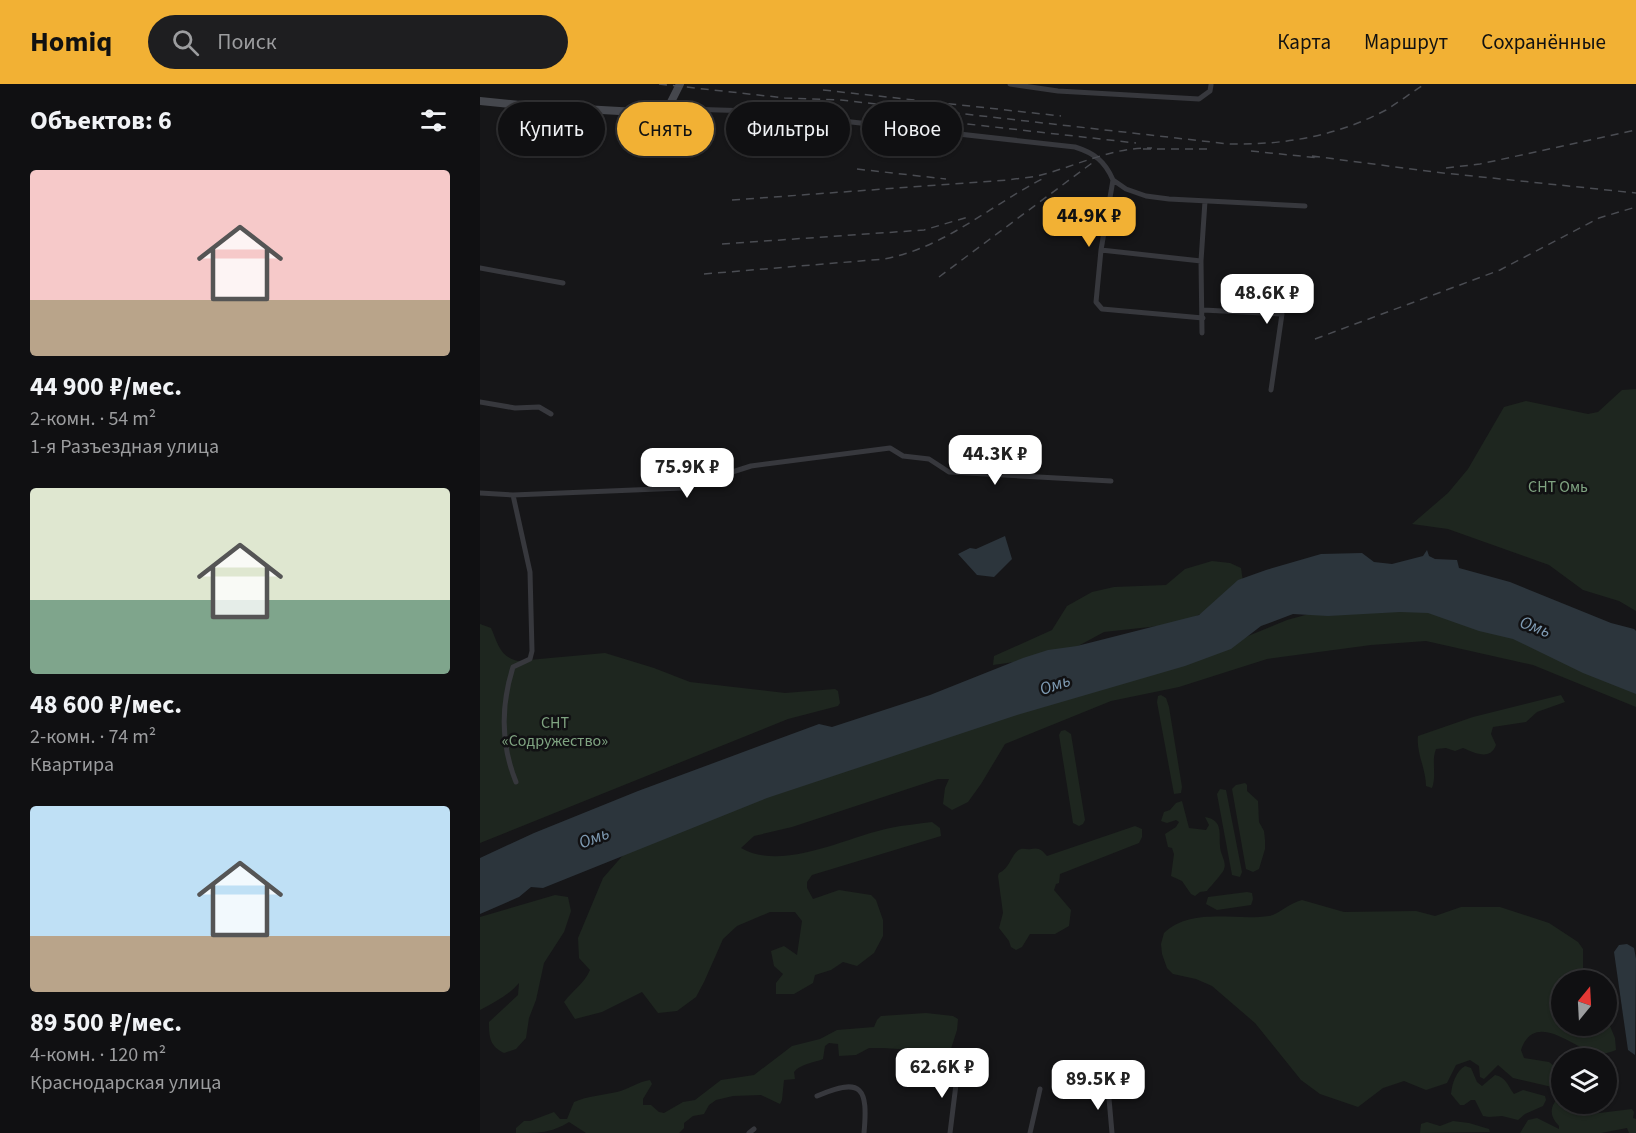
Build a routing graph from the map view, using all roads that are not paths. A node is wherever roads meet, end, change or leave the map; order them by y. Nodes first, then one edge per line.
1 (680, 84) edge
2 (1010, 84) edge
3 (1211, 85) edge
4 (480, 101) edge
5 (671, 102) edge
6 (714, 110) edge
7 (617, 112) edge
8 (1113, 180) junction
9 (1205, 201) junction
10 (1305, 206) dead end
11 (1101, 250) junction
12 (1201, 261) junction
13 (480, 268) edge
14 (563, 283) dead end
15 (1203, 310) junction
16 (1203, 318) junction
17 (1202, 333) dead end
18 (1271, 390) dead end
19 (480, 402) edge
20 (551, 414) dead end
21 (1111, 481) dead end
22 (480, 494) edge
23 (513, 495) junction
24 (516, 782) dead end
25 (958, 1068) dead end
26 (1108, 1087) dead end
27 (1040, 1089) dead end
28 (818, 1096) dead end
29 (864, 1133) edge
30 (950, 1133) edge
31 (1030, 1133) edge
32 (1112, 1133) edge

1 - 5 main road
2 - 3 street
4 - 7 main road
6 - 8 street
8 - 9 street
8 - 11 street
9 - 10 street
9 - 12 street
11 - 12 street
11 - 16 street
12 - 15 street
13 - 14 street
15 - 16 street
15 - 18 street
16 - 17 street
19 - 20 street
21 - 23 street
22 - 23 street
23 - 24 street
25 - 30 street
26 - 32 street
27 - 31 street
28 - 29 street

